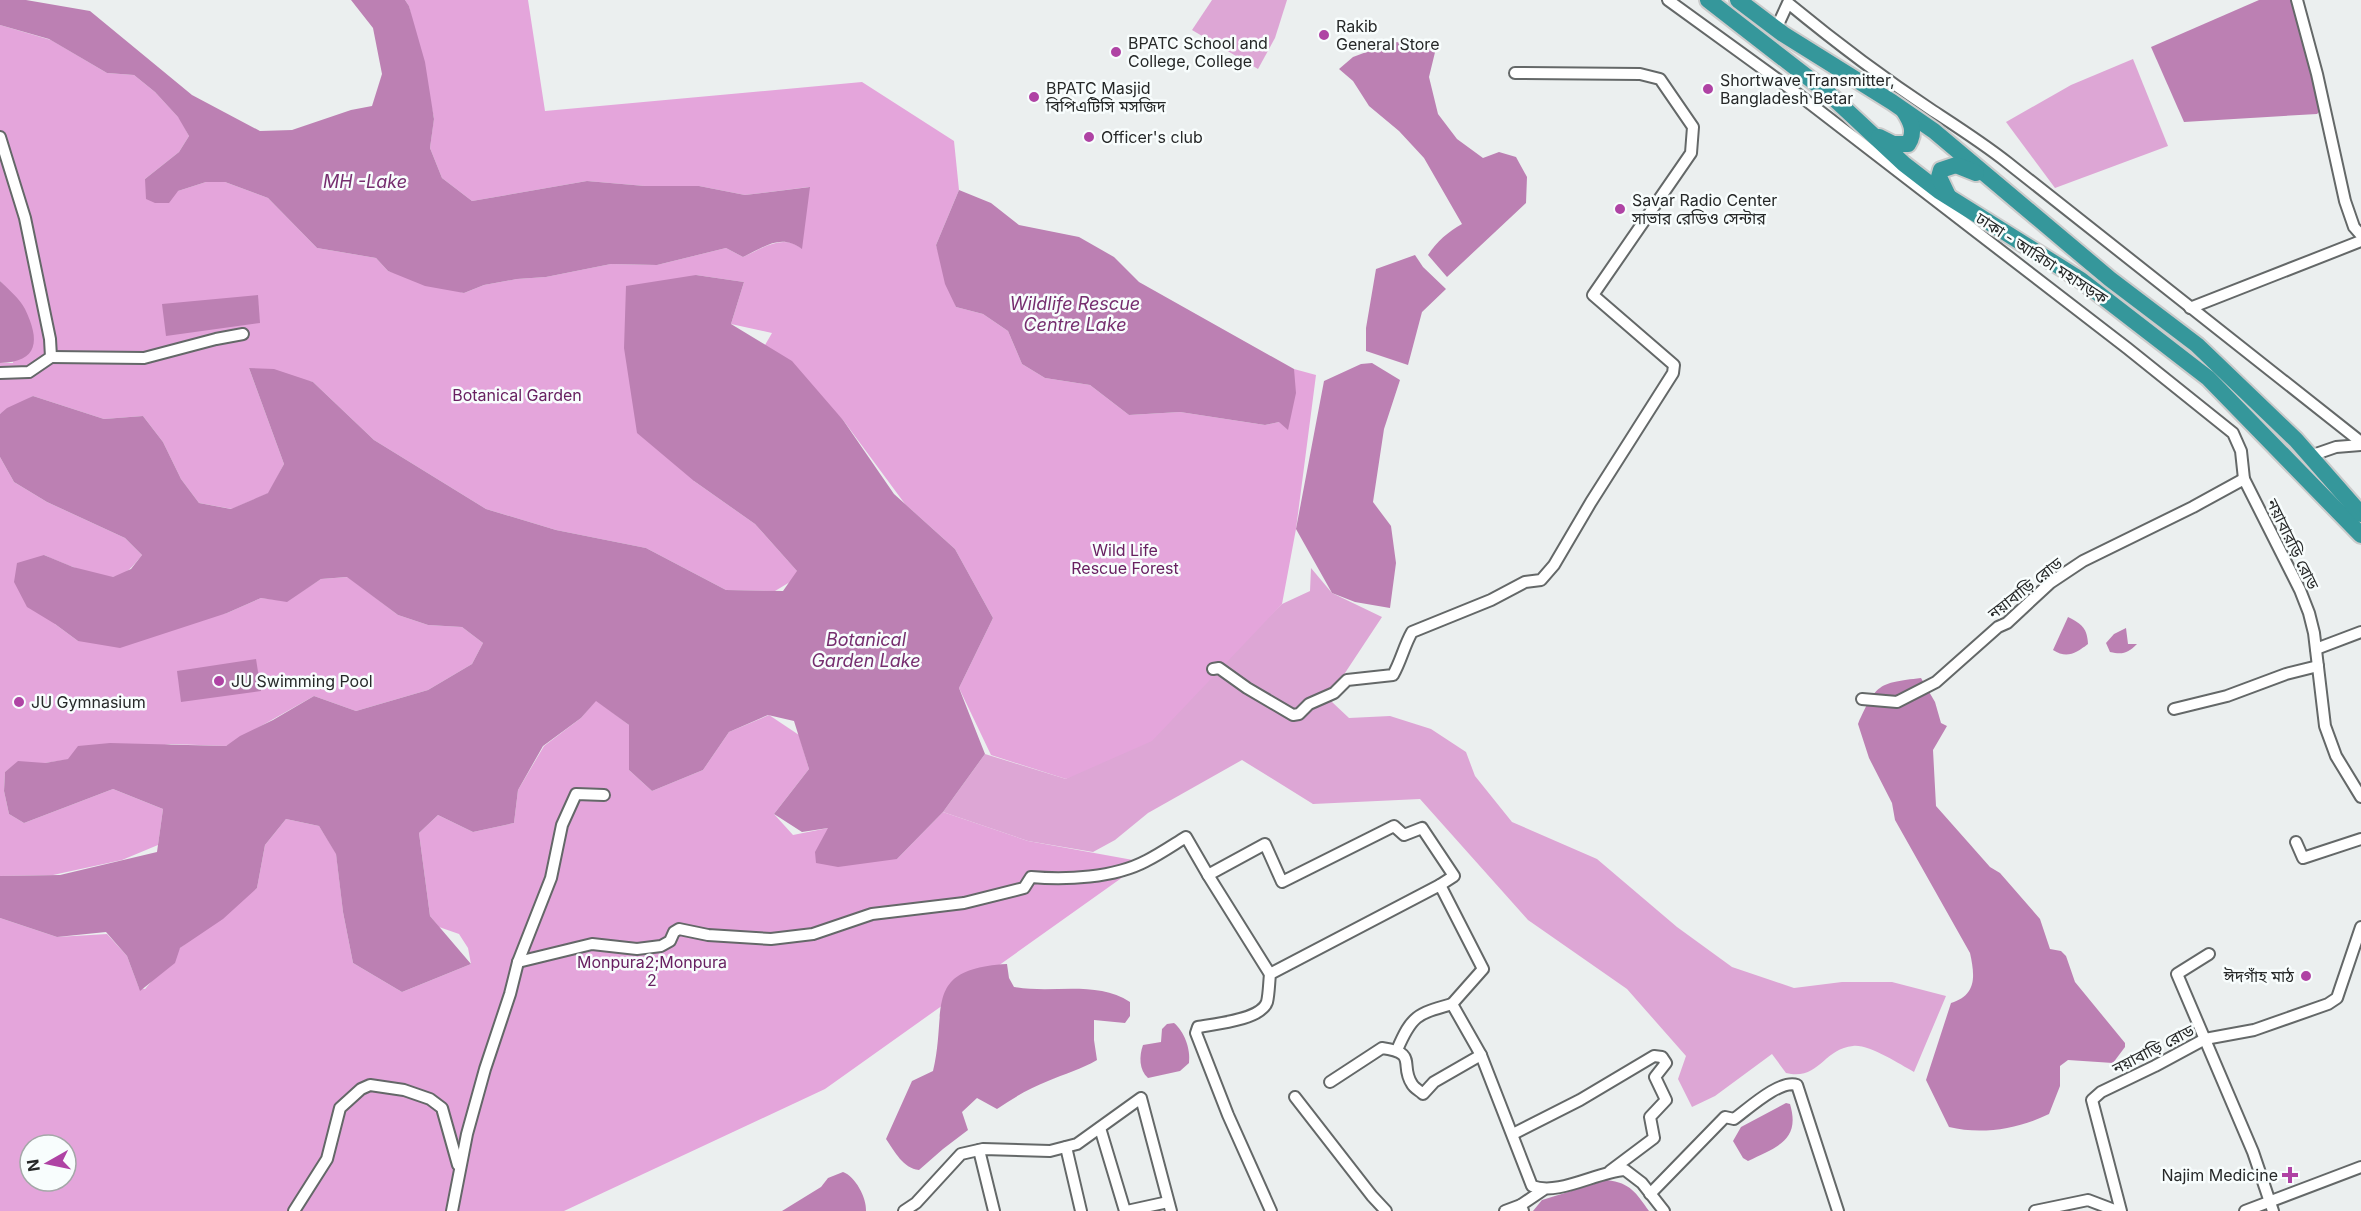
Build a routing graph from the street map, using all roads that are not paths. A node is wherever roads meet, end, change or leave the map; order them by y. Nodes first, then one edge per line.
1 (1668, 0) edge
2 (1708, 0) edge
3 (1738, 0) edge
4 (2297, 0) edge
5 (1789, 1) edge
6 (1776, 29) junction
7 (1515, 73) dead end
8 (1904, 110) junction
9 (1866, 127) junction
10 (0, 137) edge
11 (1996, 184) junction
12 (1948, 197) junction
13 (2361, 236) edge
14 (2361, 241) edge
15 (2190, 308) junction
16 (243, 334) dead end
17 (51, 357) junction
18 (0, 373) edge
19 (2361, 444) edge
20 (2310, 456) junction
21 (2244, 479) junction
22 (2361, 513) edge
23 (2361, 535) edge
24 (2361, 632) edge
25 (2316, 649) junction
26 (2318, 666) junction
27 (1213, 669) dead end
28 (1862, 699) dead end
29 (2175, 710) dead end
30 (604, 795) dead end
31 (2361, 797) edge
32 (2361, 839) edge
33 (2296, 842) dead end
34 (1208, 875) junction
35 (1440, 885) junction
36 (2361, 927) edge
37 (2209, 954) dead end
38 (518, 962) junction
39 (1270, 974) junction
40 (1452, 1004) junction
41 (2205, 1039) junction
42 (1397, 1050) junction
43 (1481, 1055) junction
44 (1330, 1082) dead end
45 (1295, 1097) dead end
46 (1100, 1128) junction
47 (1513, 1134) junction
48 (1066, 1147) junction
49 (979, 1150) junction
50 (2361, 1167) edge
51 (460, 1171) junction
52 (1610, 1171) junction
53 (1543, 1190) junction
54 (1650, 1194) junction
55 (1170, 1206) edge
56 (2271, 1206) edge
57 (1522, 1208) edge
58 (294, 1211) edge
59 (452, 1211) edge
60 (904, 1211) edge
61 (994, 1211) edge
62 (1081, 1211) edge
63 (1126, 1211) edge
64 (1271, 1211) edge
65 (1386, 1211) edge
66 (1505, 1211) edge
67 (1664, 1211) edge
68 (1839, 1211) edge
69 (2035, 1211) edge
70 (2119, 1211) edge
71 (2245, 1211) edge

1 - 21 street, নয়াবারড়ি রোড
2 - 9 highway, ঢাকা - আরিচা মহাসড়ক
3 - 6 highway, ঢাকা - আরিচা মহাসড়ক
4 - 13 street
5 - 6 street
5 - 15 street
6 - 8 highway, ঢাকা - আরিচা মহাসড়ক
7 - 27 street
8 - 9 highway
8 - 11 highway, ঢাকা - আরিচা মহাসড়ক
9 - 12 highway, ঢাকা - আরিচা মহাসড়ক
10 - 17 street
11 - 12 highway
11 - 20 highway, ঢাকা - আরিচা মহাসড়ক
12 - 23 highway, ঢাকা - আরিচা মহাসড়ক
14 - 15 street
15 - 19 street
16 - 17 street
17 - 18 street
19 - 20 street
20 - 22 highway, ঢাকা - আরিচা মহাসড়ক
21 - 25 street, নয়াবারড়ি রোড
21 - 28 street, নয়াবাড়ি রোড
24 - 25 street
25 - 26 street, নয়াবারড়ি রোড
26 - 29 street
26 - 31 street, নয়াবারড়ি রোড
30 - 38 street
32 - 33 street
34 - 35 street
34 - 38 street
34 - 39 street
35 - 39 street
35 - 40 street
36 - 41 street, নয়াবাড়ি রোড
37 - 41 street
38 - 51 street
39 - 64 street
40 - 42 street
40 - 43 street
41 - 56 street
41 - 70 street, নয়াবাড়ি রোড
42 - 43 street
42 - 44 street
43 - 47 street
45 - 65 street
46 - 48 street
46 - 55 street
46 - 63 street
47 - 52 street
47 - 53 street
48 - 49 street
48 - 62 street
49 - 60 street
49 - 61 street
50 - 56 street
51 - 58 street
51 - 59 street
52 - 53 street
52 - 54 street
53 - 57 street
54 - 67 street
54 - 68 street
55 - 63 street
56 - 71 street
57 - 66 street
69 - 70 street

